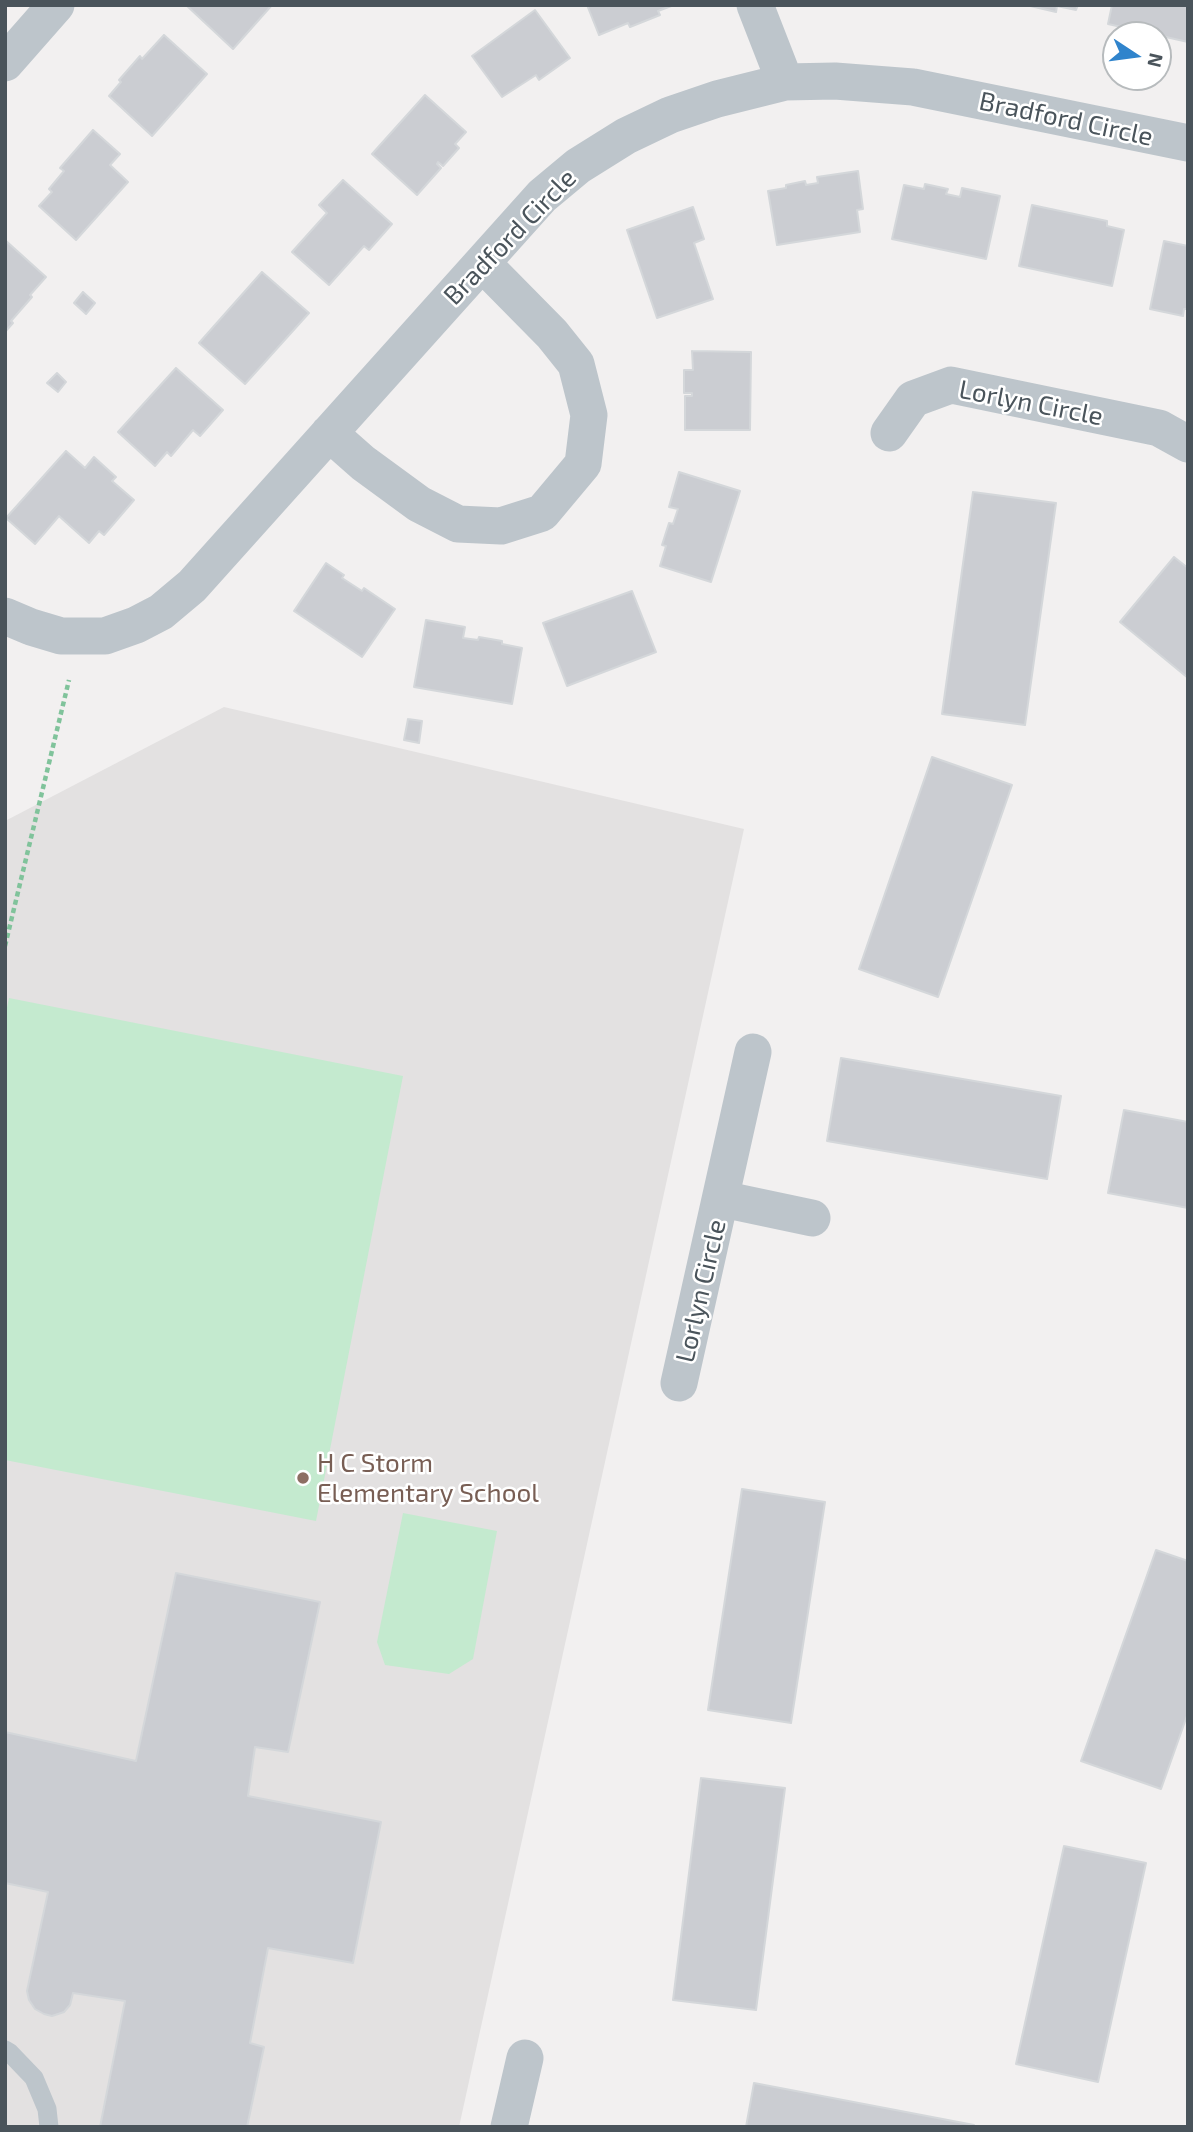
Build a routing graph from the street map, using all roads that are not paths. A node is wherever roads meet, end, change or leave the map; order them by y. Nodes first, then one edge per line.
1 (755, 5) edge
2 (41, 10) edge
3 (5, 63) edge
4 (785, 82) junction
5 (1188, 143) edge
6 (482, 263) junction
7 (329, 433) junction
8 (889, 433) dead end
9 (1188, 444) edge
10 (18, 622) edge
11 (754, 1052) dead end
12 (722, 1199) junction
13 (812, 1218) dead end
14 (679, 1383) dead end
15 (5, 2050) edge
16 (525, 2058) dead end
17 (48, 2127) edge
18 (509, 2127) edge

1 - 4 street
2 - 3 street
4 - 5 street, Bradford Circle
4 - 6 street, Bradford Circle
6 - 7 street, Bradford Circle
6 - 7 street
7 - 10 street, Bradford Circle
8 - 9 street, Lorlyn Circle
11 - 12 street, Lorlyn Circle
12 - 13 street, Lorlyn Circle
12 - 14 street, Lorlyn Circle
15 - 17 lane
16 - 18 street

